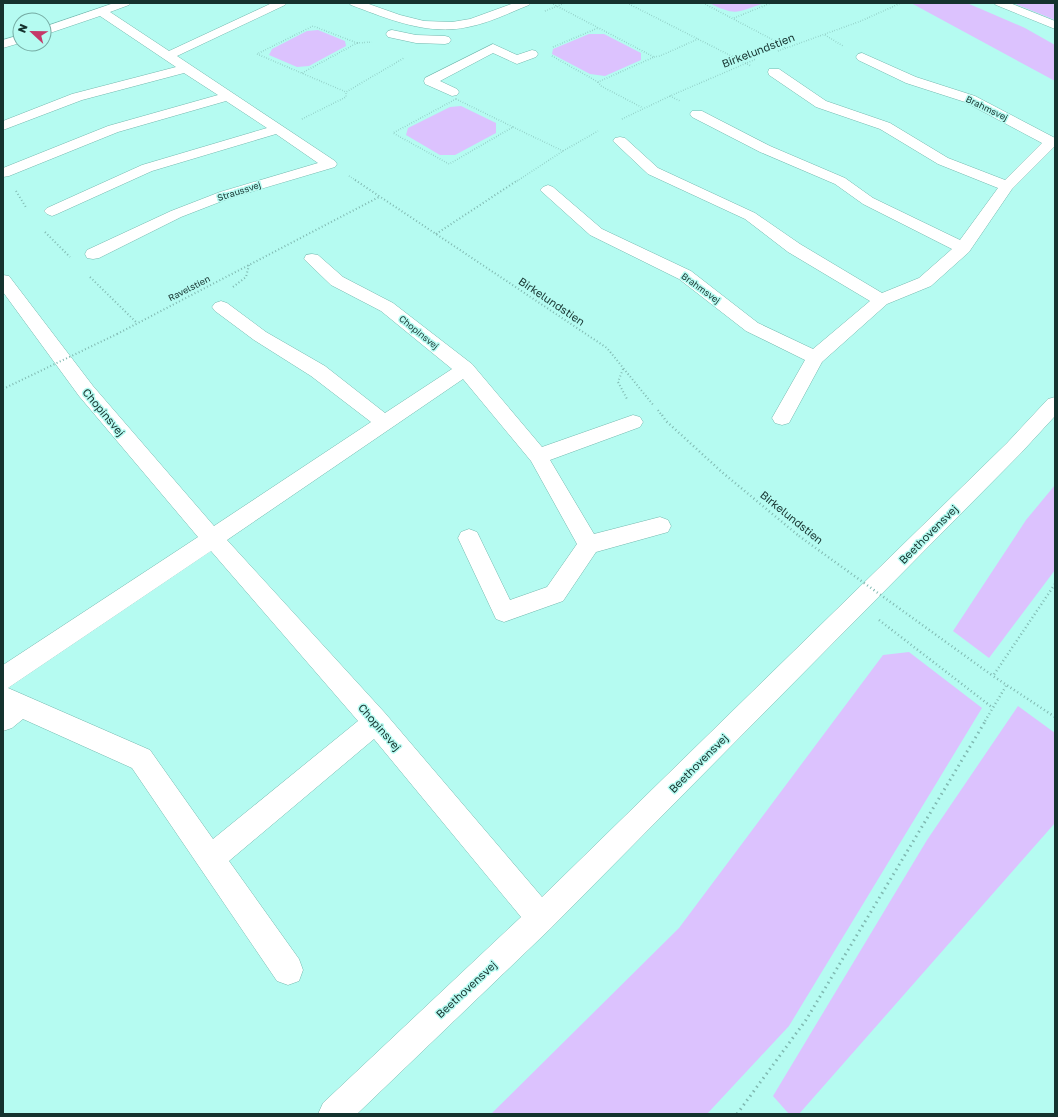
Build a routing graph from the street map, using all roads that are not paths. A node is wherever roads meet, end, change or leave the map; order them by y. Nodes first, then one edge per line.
1 (125, 3) edge
2 (281, 3) edge
3 (355, 3) edge
4 (525, 3) edge
5 (1000, 3) edge
6 (102, 12) junction
7 (1055, 24) edge
8 (445, 26) junction
9 (52, 28) edge
10 (392, 34) dead end
11 (444, 40) junction
12 (532, 54) dead end
13 (168, 56) junction
14 (476, 56) junction
15 (862, 57) dead end
16 (187, 68) junction
17 (774, 72) road end
18 (452, 92) dead end
19 (229, 96) junction
20 (697, 114) dead end
21 (3, 126) edge
22 (279, 130) junction
23 (620, 141) dead end
24 (1048, 156) edge
25 (4, 173) road end
26 (1007, 186) junction
27 (548, 190) dead end
28 (52, 211) dead end
29 (963, 248) junction
30 (93, 254) dead end
31 (312, 259) dead end
32 (3, 280) edge
33 (881, 300) junction
34 (221, 307) road end
35 (815, 358) junction
36 (465, 369) junction
37 (1055, 404) edge
38 (782, 418) dead end
39 (633, 422) road end
40 (385, 423) junction
41 (538, 456) junction
42 (660, 526) dead end
43 (469, 538) dead end
44 (214, 539) junction
45 (589, 545) junction
46 (3, 679) edge
47 (9, 708) edge
48 (376, 722) junction
49 (210, 860) junction
50 (541, 918) junction
51 (288, 970) dead end
52 (334, 1114) edge

1 - 6 street
2 - 13 street
3 - 8 street
4 - 8 street
5 - 7 street
6 - 9 street
6 - 13 street
8 - 11 street
10 - 11 street
11 - 14 street
12 - 14 street
13 - 16 street
14 - 18 street
15 - 24 street, Brahmsvej
16 - 19 street
16 - 21 street
17 - 26 street
19 - 22 street
19 - 25 street
20 - 29 street
22 - 28 street
22 - 30 street, Straussvej
23 - 33 street
24 - 26 street, Brahmsvej
26 - 29 street, Brahmsvej
27 - 35 street, Brahmsvej
29 - 33 street, Brahmsvej
31 - 36 street, Chopinsvej
32 - 44 street, Chopinsvej
33 - 35 street, Brahmsvej
34 - 40 street
35 - 38 street, Brahmsvej
36 - 40 street
36 - 41 street, Chopinsvej
37 - 50 street, Beethovensvej
39 - 41 street
40 - 44 street
41 - 45 street, Chopinsvej
42 - 45 street
43 - 45 street
44 - 46 street
44 - 48 street, Chopinsvej
47 - 49 street
48 - 49 street
48 - 50 street, Chopinsvej
49 - 51 street
50 - 52 street, Beethovensvej

